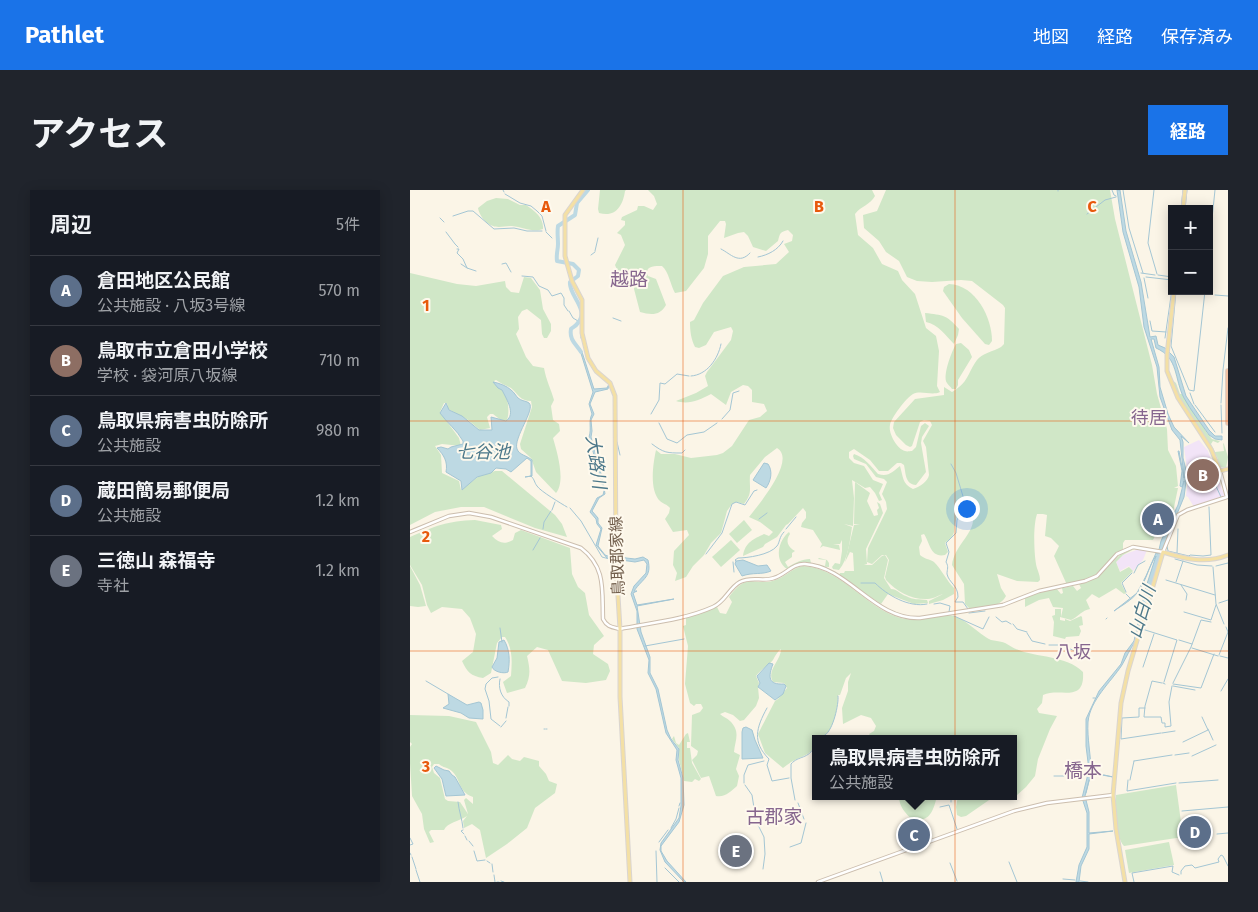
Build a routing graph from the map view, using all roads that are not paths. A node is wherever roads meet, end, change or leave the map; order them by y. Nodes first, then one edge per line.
1 (583, 190) edge
2 (1185, 190) edge
3 (1183, 205) edge
4 (1174, 295) edge
5 (1228, 372) edge
6 (1228, 423) edge
7 (1228, 469) edge
8 (1220, 471) junction
9 (410, 532) edge
10 (1161, 551) junction
11 (1228, 555) edge
12 (620, 629) junction
13 (1113, 795) junction
14 (630, 882) edge
15 (818, 882) edge
16 (1125, 882) edge

1 - 12 main road, 鳥取郡家線
2 - 3 main road
4 - 8 main road
5 - 6 highway
7 - 8 main road
8 - 10 street
9 - 12 street
10 - 11 main road
10 - 12 street
10 - 13 main road
12 - 14 main road, 鳥取郡家線
13 - 15 street
13 - 16 main road

